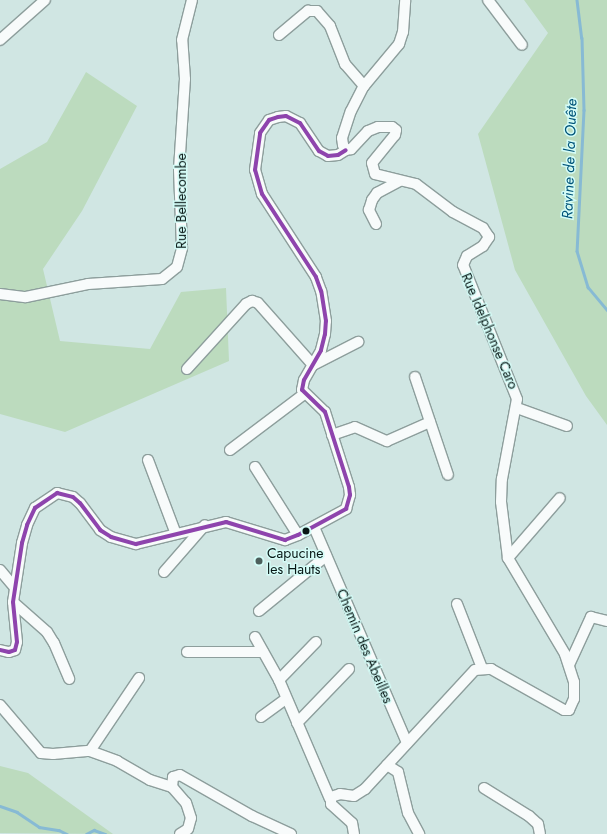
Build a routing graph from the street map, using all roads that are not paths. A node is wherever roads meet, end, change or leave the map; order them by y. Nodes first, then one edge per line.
1 (45, 0) edge
2 (192, 0) edge
3 (405, 0) edge
4 (488, 0) edge
5 (279, 35) dead end
6 (0, 40) edge
7 (522, 45) dead end
8 (364, 86) junction
9 (346, 150) junction
10 (407, 180) junction
11 (376, 224) dead end
12 (0, 294) edge
13 (358, 342) dead end
14 (313, 365) junction
15 (187, 369) dead end
16 (415, 376) dead end
17 (304, 394) junction
18 (517, 408) junction
19 (430, 422) junction
20 (567, 426) dead end
21 (332, 434) junction
22 (230, 450) dead end
23 (148, 460) dead end
24 (255, 467) dead end
25 (448, 475) dead end
26 (560, 498) dead end
27 (204, 525) junction
28 (314, 527) junction
29 (176, 534) junction
30 (298, 535) junction
31 (326, 556) junction
32 (508, 558) junction
33 (0, 570) edge
34 (164, 572) dead end
35 (15, 588) junction
36 (13, 602) junction
37 (457, 604) dead end
38 (259, 611) dead end
39 (607, 621) edge
40 (254, 637) dead end
41 (316, 642) dead end
42 (0, 650) edge
43 (187, 652) dead end
44 (263, 652) junction
45 (569, 665) junction
46 (482, 668) junction
47 (349, 669) dead end
48 (139, 678) dead end
49 (69, 679) dead end
50 (279, 680) junction
51 (286, 699) junction
52 (0, 705) edge
53 (261, 717) dead end
54 (297, 723) junction
55 (407, 743) junction
56 (90, 751) junction
57 (387, 765) junction
58 (172, 788) junction
59 (484, 788) dead end
60 (330, 799) junction
61 (180, 834) edge
62 (291, 834) edge
63 (354, 834) edge
64 (419, 834) edge
65 (540, 834) edge

1 - 6 street
2 - 12 street, Rue Bellecombe
3 - 8 street
4 - 7 street
5 - 8 street
8 - 9 street
9 - 10 street, Rue Idelphonse Caro
9 - 14 street
10 - 11 street
10 - 18 street, Rue Idelphonse Caro
13 - 14 street
14 - 15 street
14 - 17 street
16 - 19 street
17 - 21 street
17 - 22 street
18 - 20 street
18 - 32 street, Rue Idelphonse Caro
19 - 21 street
19 - 25 street
21 - 28 street
23 - 29 street
24 - 30 street
26 - 32 street
27 - 29 street
27 - 30 street
27 - 34 street
28 - 30 street
28 - 31 street, Chemin des Abeilles
29 - 35 street
31 - 38 street
31 - 55 street, Chemin des Abeilles
32 - 45 street, Rue Idelphonse Caro
33 - 35 street
35 - 36 street
36 - 42 street
36 - 49 street
37 - 46 street
39 - 45 street
40 - 44 street
41 - 50 street
43 - 44 street
44 - 50 street
45 - 46 street, Rue Idelphonse Caro
46 - 55 street
47 - 54 street
48 - 56 street
50 - 51 street
51 - 53 street
51 - 54 street
52 - 56 street
54 - 60 street
55 - 57 street
56 - 58 street
57 - 60 street
57 - 64 street
58 - 61 street
58 - 62 street
59 - 65 street
60 - 63 street

